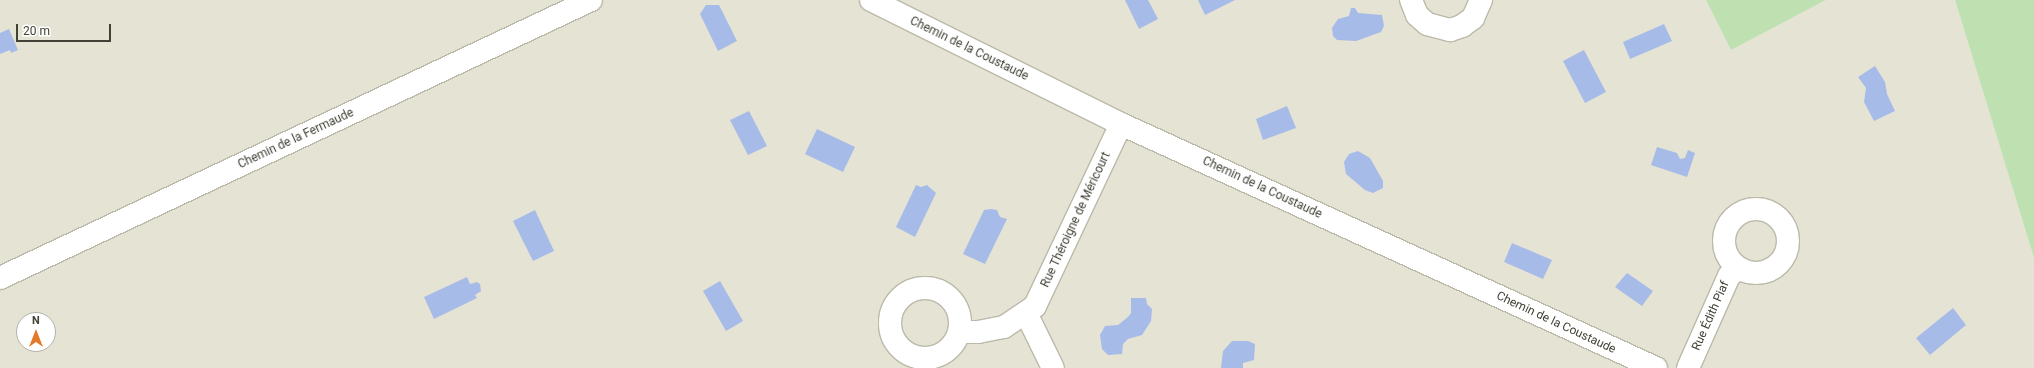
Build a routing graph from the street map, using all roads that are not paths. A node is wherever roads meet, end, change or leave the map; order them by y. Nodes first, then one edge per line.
1 (591, 0) edge
2 (871, 0) edge
3 (1411, 0) edge
4 (1482, 0) edge
5 (1121, 124) junction
6 (1738, 268) dead end
7 (0, 278) edge
8 (1026, 313) junction
9 (960, 332) dead end
10 (1053, 368) edge
11 (1656, 368) edge
12 (1688, 368) edge

1 - 7 street, Chemin de la Fermaude
2 - 5 street, Chemin de la Coustaude
3 - 4 street
5 - 8 street, Rue Théroigne de Méricourt
5 - 11 street, Chemin de la Coustaude
6 - 12 street, Rue Édith Piaf
8 - 9 street, Rue Théroigne de Méricourt
8 - 10 street

